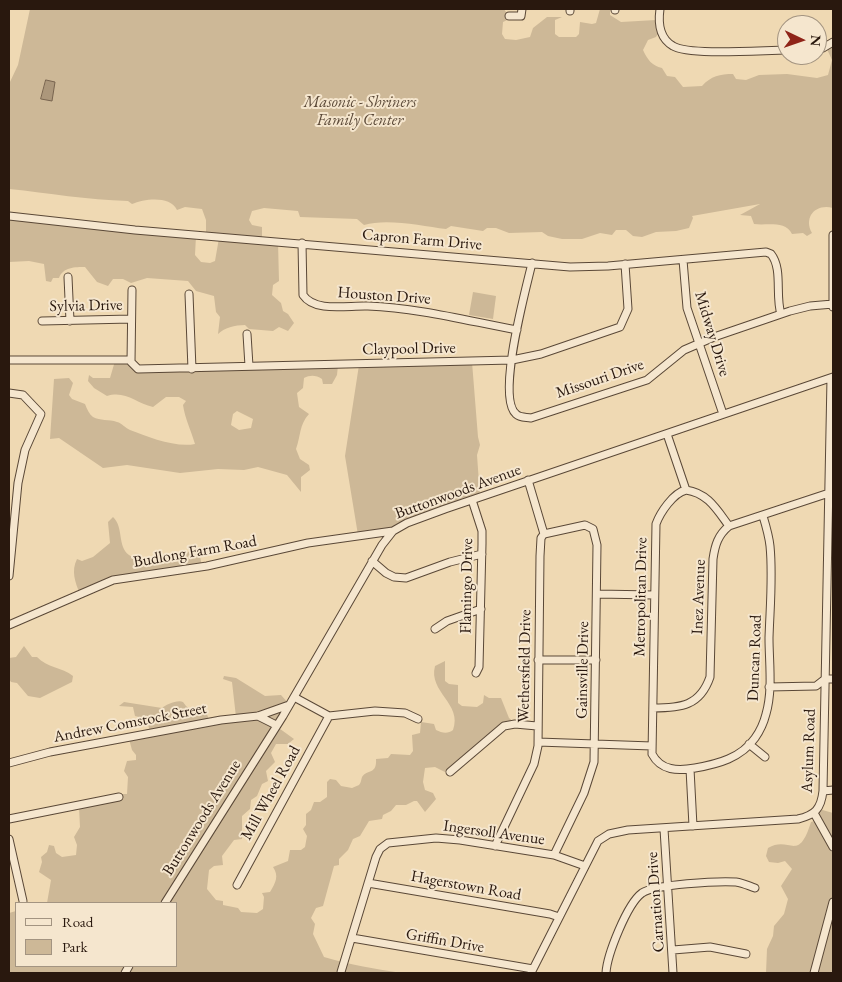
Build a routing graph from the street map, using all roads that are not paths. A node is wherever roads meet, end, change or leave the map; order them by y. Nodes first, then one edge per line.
1 (660, 9) edge
2 (521, 12) edge
3 (508, 16) dead end
4 (777, 50) edge
5 (9, 216) edge
6 (833, 235) edge
7 (302, 243) junction
8 (683, 260) junction
9 (532, 263) junction
10 (625, 264) junction
11 (68, 278) dead end
12 (132, 290) dead end
13 (189, 294) dead end
14 (833, 306) edge
15 (781, 314) junction
16 (131, 319) junction
17 (42, 321) dead end
18 (70, 321) junction
19 (517, 330) junction
20 (248, 334) dead end
21 (699, 343) junction
22 (9, 360) edge
23 (512, 360) junction
24 (131, 361) junction
25 (249, 366) junction
26 (192, 369) junction
27 (832, 378) edge
28 (9, 393) edge
29 (723, 414) junction
30 (667, 434) junction
31 (528, 480) junction
32 (686, 490) junction
33 (829, 493) junction
34 (472, 500) junction
35 (763, 516) junction
36 (729, 526) junction
37 (393, 531) junction
38 (544, 534) junction
39 (482, 554) junction
40 (372, 561) junction
41 (9, 576) edge
42 (597, 594) junction
43 (654, 594) junction
44 (481, 610) junction
45 (9, 625) edge
46 (435, 629) dead end
47 (538, 660) junction
48 (596, 660) junction
49 (476, 673) dead end
50 (825, 679) junction
51 (833, 679) edge
52 (769, 687) junction
53 (294, 697) junction
54 (289, 705) junction
55 (653, 708) junction
56 (258, 716) junction
57 (329, 716) junction
58 (418, 719) dead end
59 (276, 726) junction
60 (537, 726) junction
61 (538, 742) junction
62 (596, 744) junction
63 (749, 744) junction
64 (652, 746) junction
65 (765, 757) dead end
66 (9, 763) edge
67 (690, 769) junction
68 (450, 772) dead end
69 (833, 790) edge
70 (823, 791) junction
71 (119, 796) dead end
72 (814, 813) junction
73 (9, 819) edge
74 (693, 826) junction
75 (664, 829) junction
76 (9, 839) edge
77 (495, 846) junction
78 (833, 847) edge
79 (554, 855) junction
80 (585, 866) junction
81 (368, 883) junction
82 (237, 885) dead end
83 (668, 886) junction
84 (755, 888) dead end
85 (23, 901) dead end
86 (166, 902) edge
87 (833, 902) edge
88 (559, 917) junction
89 (352, 938) junction
90 (673, 950) junction
91 (746, 954) dead end
92 (532, 971) edge
93 (341, 972) edge
94 (606, 973) edge
95 (673, 973) edge
96 (814, 973) edge

1 - 4 street
2 - 3 street
5 - 7 street, Capron Farm Drive
6 - 14 street
7 - 9 street, Capron Farm Drive
7 - 19 street, Houston Drive
8 - 10 street, Capron Farm Drive
8 - 15 street, Capron Farm Drive
8 - 21 street, Midway Drive
9 - 10 street, Capron Farm Drive
9 - 19 street, Missouri Drive
10 - 23 street, Claypool Drive
11 - 18 street
12 - 16 street
13 - 26 street
14 - 15 street, Missouri Drive
15 - 21 street, Missouri Drive
16 - 18 street, Sylvia Drive
16 - 24 street
17 - 18 street, Sylvia Drive
19 - 23 street, Missouri Drive
20 - 25 street
21 - 23 street, Missouri Drive
21 - 29 street, Midway Drive
22 - 24 street, Claypool Drive
23 - 25 street, Claypool Drive
24 - 26 street, Claypool Drive
25 - 26 street, Claypool Drive
27 - 29 street, Buttonwoods Avenue
27 - 33 street, Asylum Road
28 - 41 street
29 - 30 street, Buttonwoods Avenue
30 - 31 street, Buttonwoods Avenue
30 - 32 street
31 - 34 street, Buttonwoods Avenue
31 - 38 street, Wethersfield Drive
32 - 36 street
32 - 43 street, Metropolitan Drive
33 - 35 street
33 - 50 street, Asylum Road
34 - 37 street, Buttonwoods Avenue
34 - 39 street, Flamingo Drive
35 - 36 street
35 - 52 street, Duncan Road
36 - 55 street, Inez Avenue
37 - 40 street, Buttonwoods Avenue
37 - 45 street, Budlong Farm Road
38 - 42 street, Gainsville Drive
38 - 47 street, Wethersfield Drive
39 - 40 street
39 - 44 street, Flamingo Drive
40 - 53 street, Buttonwoods Avenue
42 - 43 street
42 - 48 street, Gainsville Drive
43 - 55 street, Metropolitan Drive
44 - 46 street
44 - 49 street, Flamingo Drive
47 - 48 street
47 - 60 street, Wethersfield Drive
48 - 62 street, Gainsville Drive
50 - 51 street
50 - 52 street
50 - 70 street, Asylum Road
52 - 63 street, Duncan Road
53 - 54 street, Buttonwoods Avenue
53 - 57 street
54 - 56 street, Andrew Comstock Street
54 - 59 street, Buttonwoods Avenue
55 - 64 street, Metropolitan Drive
56 - 59 street
56 - 66 street, Andrew Comstock Street
57 - 58 street
57 - 82 street, Mill Wheel Road
59 - 86 street, Buttonwoods Avenue
60 - 61 street, Wethersfield Drive
60 - 68 street
61 - 62 street
61 - 77 street, Wethersfield Drive
62 - 64 street
62 - 79 street, Gainsville Drive
63 - 65 street
63 - 67 street, Duncan Road
64 - 67 street, Duncan Road
67 - 74 street
69 - 70 street
70 - 72 street, Asylum Road
71 - 73 street
72 - 74 street, Asylum Road
72 - 78 street
74 - 75 street, Asylum Road
75 - 80 street, Asylum Road
75 - 83 street, Carnation Drive
76 - 85 street
77 - 79 street, Ingersoll Avenue
77 - 81 street, Ingersoll Avenue
79 - 80 street, Ingersoll Avenue
80 - 88 street, Asylum Road
81 - 88 street, Hagerstown Road
81 - 89 street, Ingersoll Avenue
83 - 84 street
83 - 90 street, Carnation Drive
83 - 94 street
87 - 96 street
88 - 92 street, Asylum Road
89 - 92 street, Griffin Drive
89 - 93 street, Ingersoll Avenue
90 - 91 street
90 - 95 street, Carnation Drive

